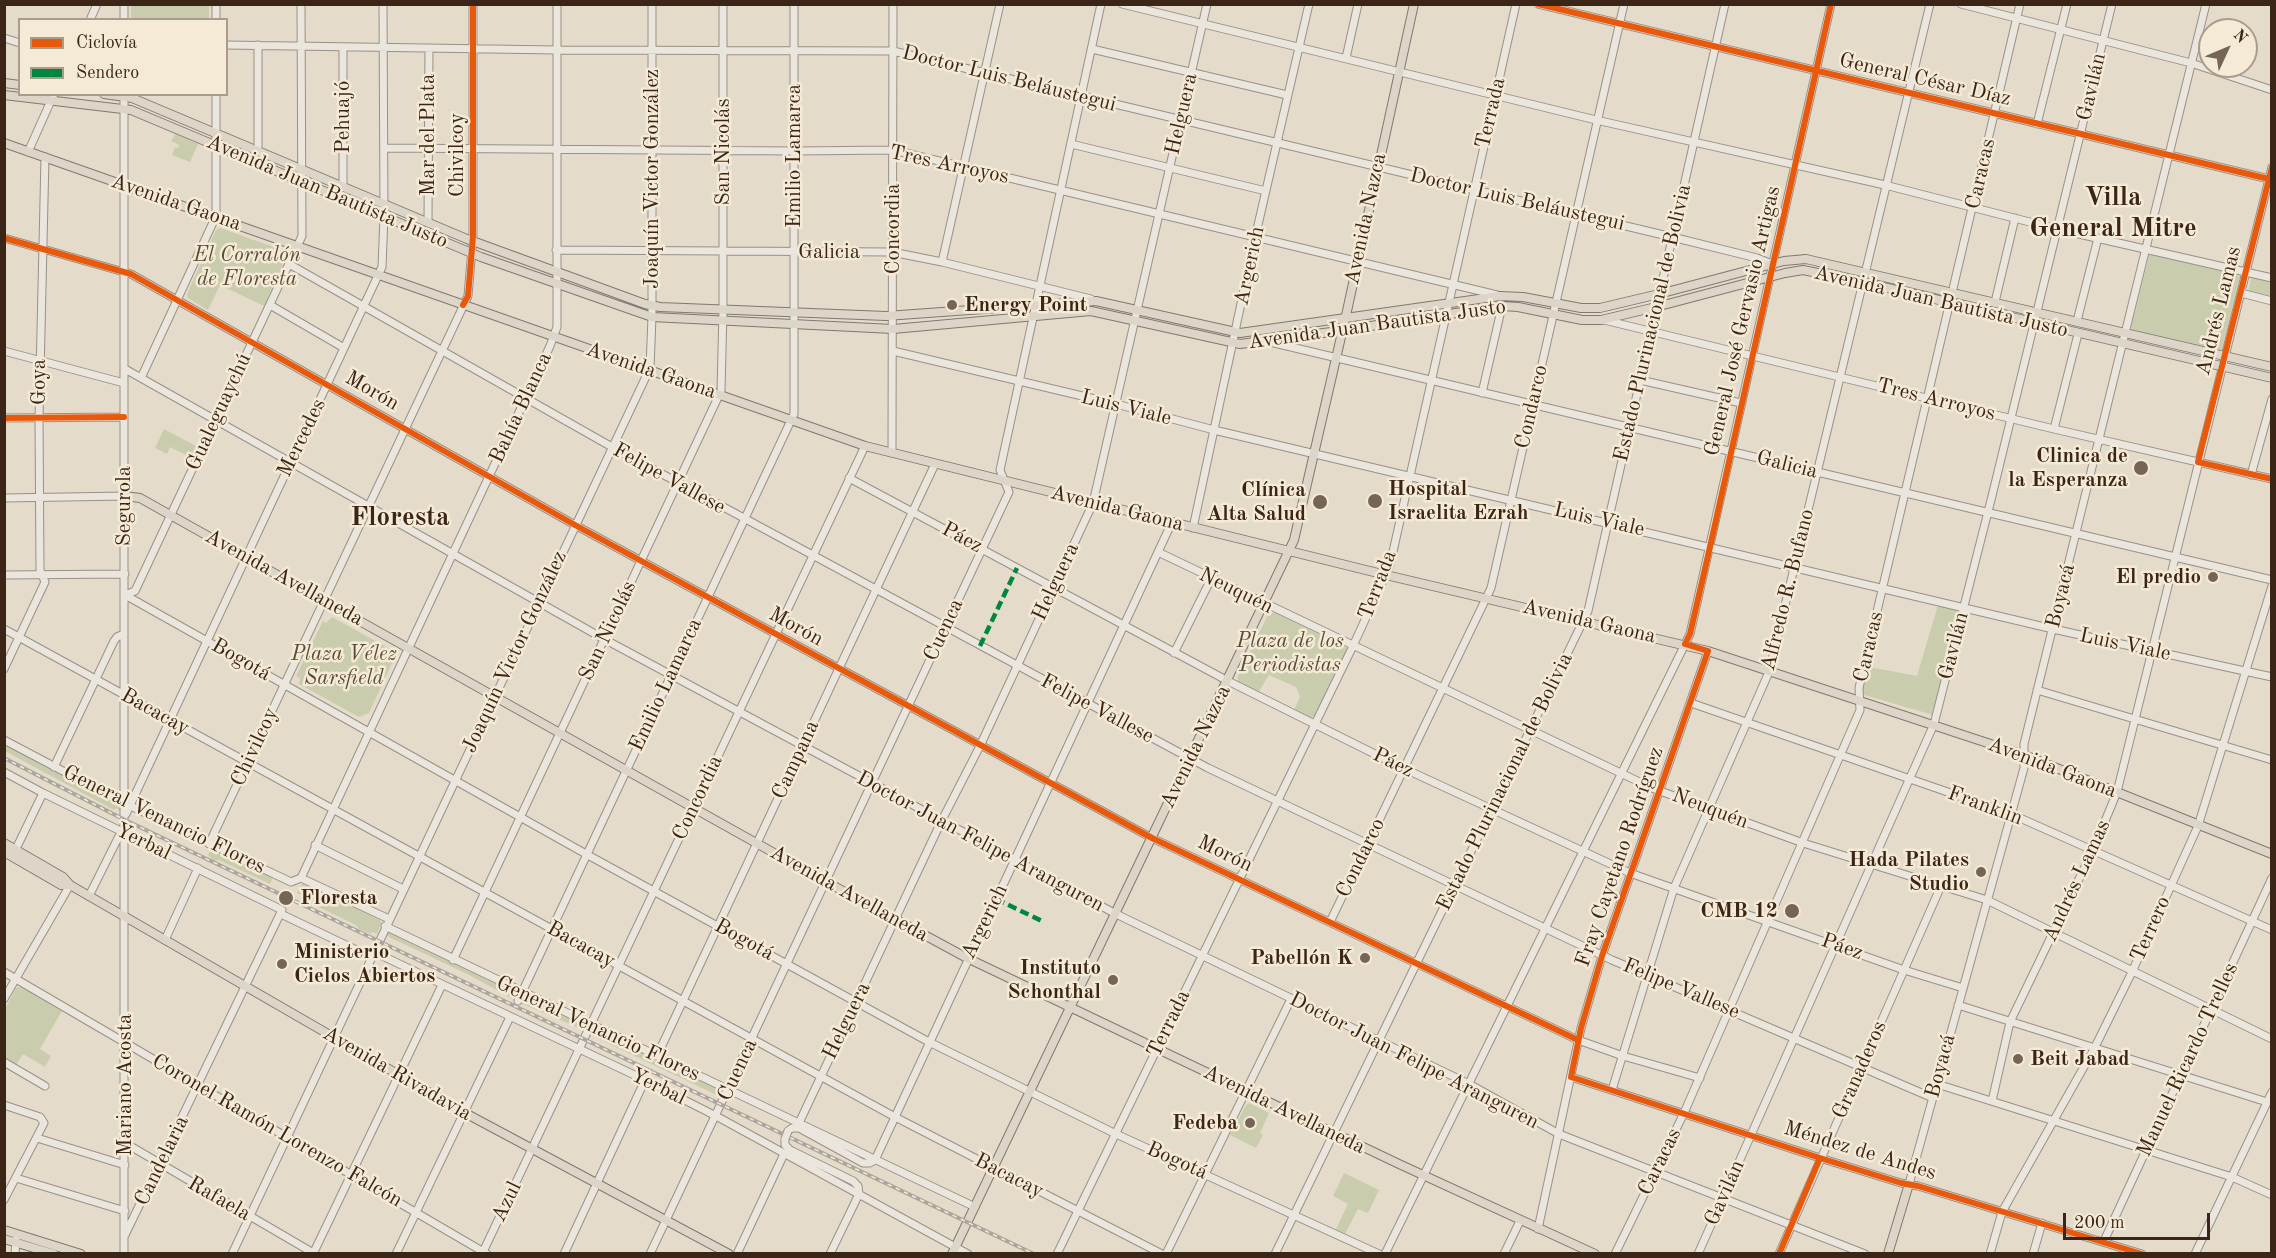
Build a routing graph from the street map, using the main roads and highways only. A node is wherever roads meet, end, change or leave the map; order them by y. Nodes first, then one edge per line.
1 (1414, 4) edge
2 (20, 96) edge
3 (124, 96) edge
4 (53, 98) edge
5 (4, 143) edge
6 (1346, 317) junction
7 (1342, 330) junction
8 (2271, 367) edge
9 (2271, 378) edge
10 (124, 496) road end
11 (1290, 551) junction
12 (4, 843) edge
13 (11, 853) edge
14 (2271, 854) edge
15 (1070, 1008) junction
16 (1910, 1184) road end
17 (4, 1230) edge
18 (16, 1238) junction
19 (4, 1239) edge
20 (954, 1250) edge
21 (54, 1254) edge
22 (81, 1254) edge
23 (729, 1254) edge
24 (1595, 1254) edge
25 (1888, 1254) edge

1 - 6 main road, Avenida Nazca
2 - 4 main road, Avenida Juan Bautista Justo
3 - 6 main road, Avenida Juan Bautista Justo
4 - 7 main road, Avenida Juan Bautista Justo
5 - 11 main road, Avenida Gaona
6 - 7 main road, Avenida Nazca
6 - 8 main road, Avenida Juan Bautista Justo
7 - 9 main road, Avenida Juan Bautista Justo
7 - 11 main road, Avenida Nazca
10 - 15 main road, Avenida Avellaneda
11 - 14 main road, Avenida Gaona
11 - 15 main road, Avenida Nazca
12 - 13 main road, Avenida Rivadavia
13 - 23 main road, Avenida Rivadavia
15 - 20 main road, Avenida Nazca
15 - 24 main road, Avenida Avellaneda
16 - 25 main road
17 - 18 main road
18 - 19 main road
18 - 21 main road
18 - 22 main road

